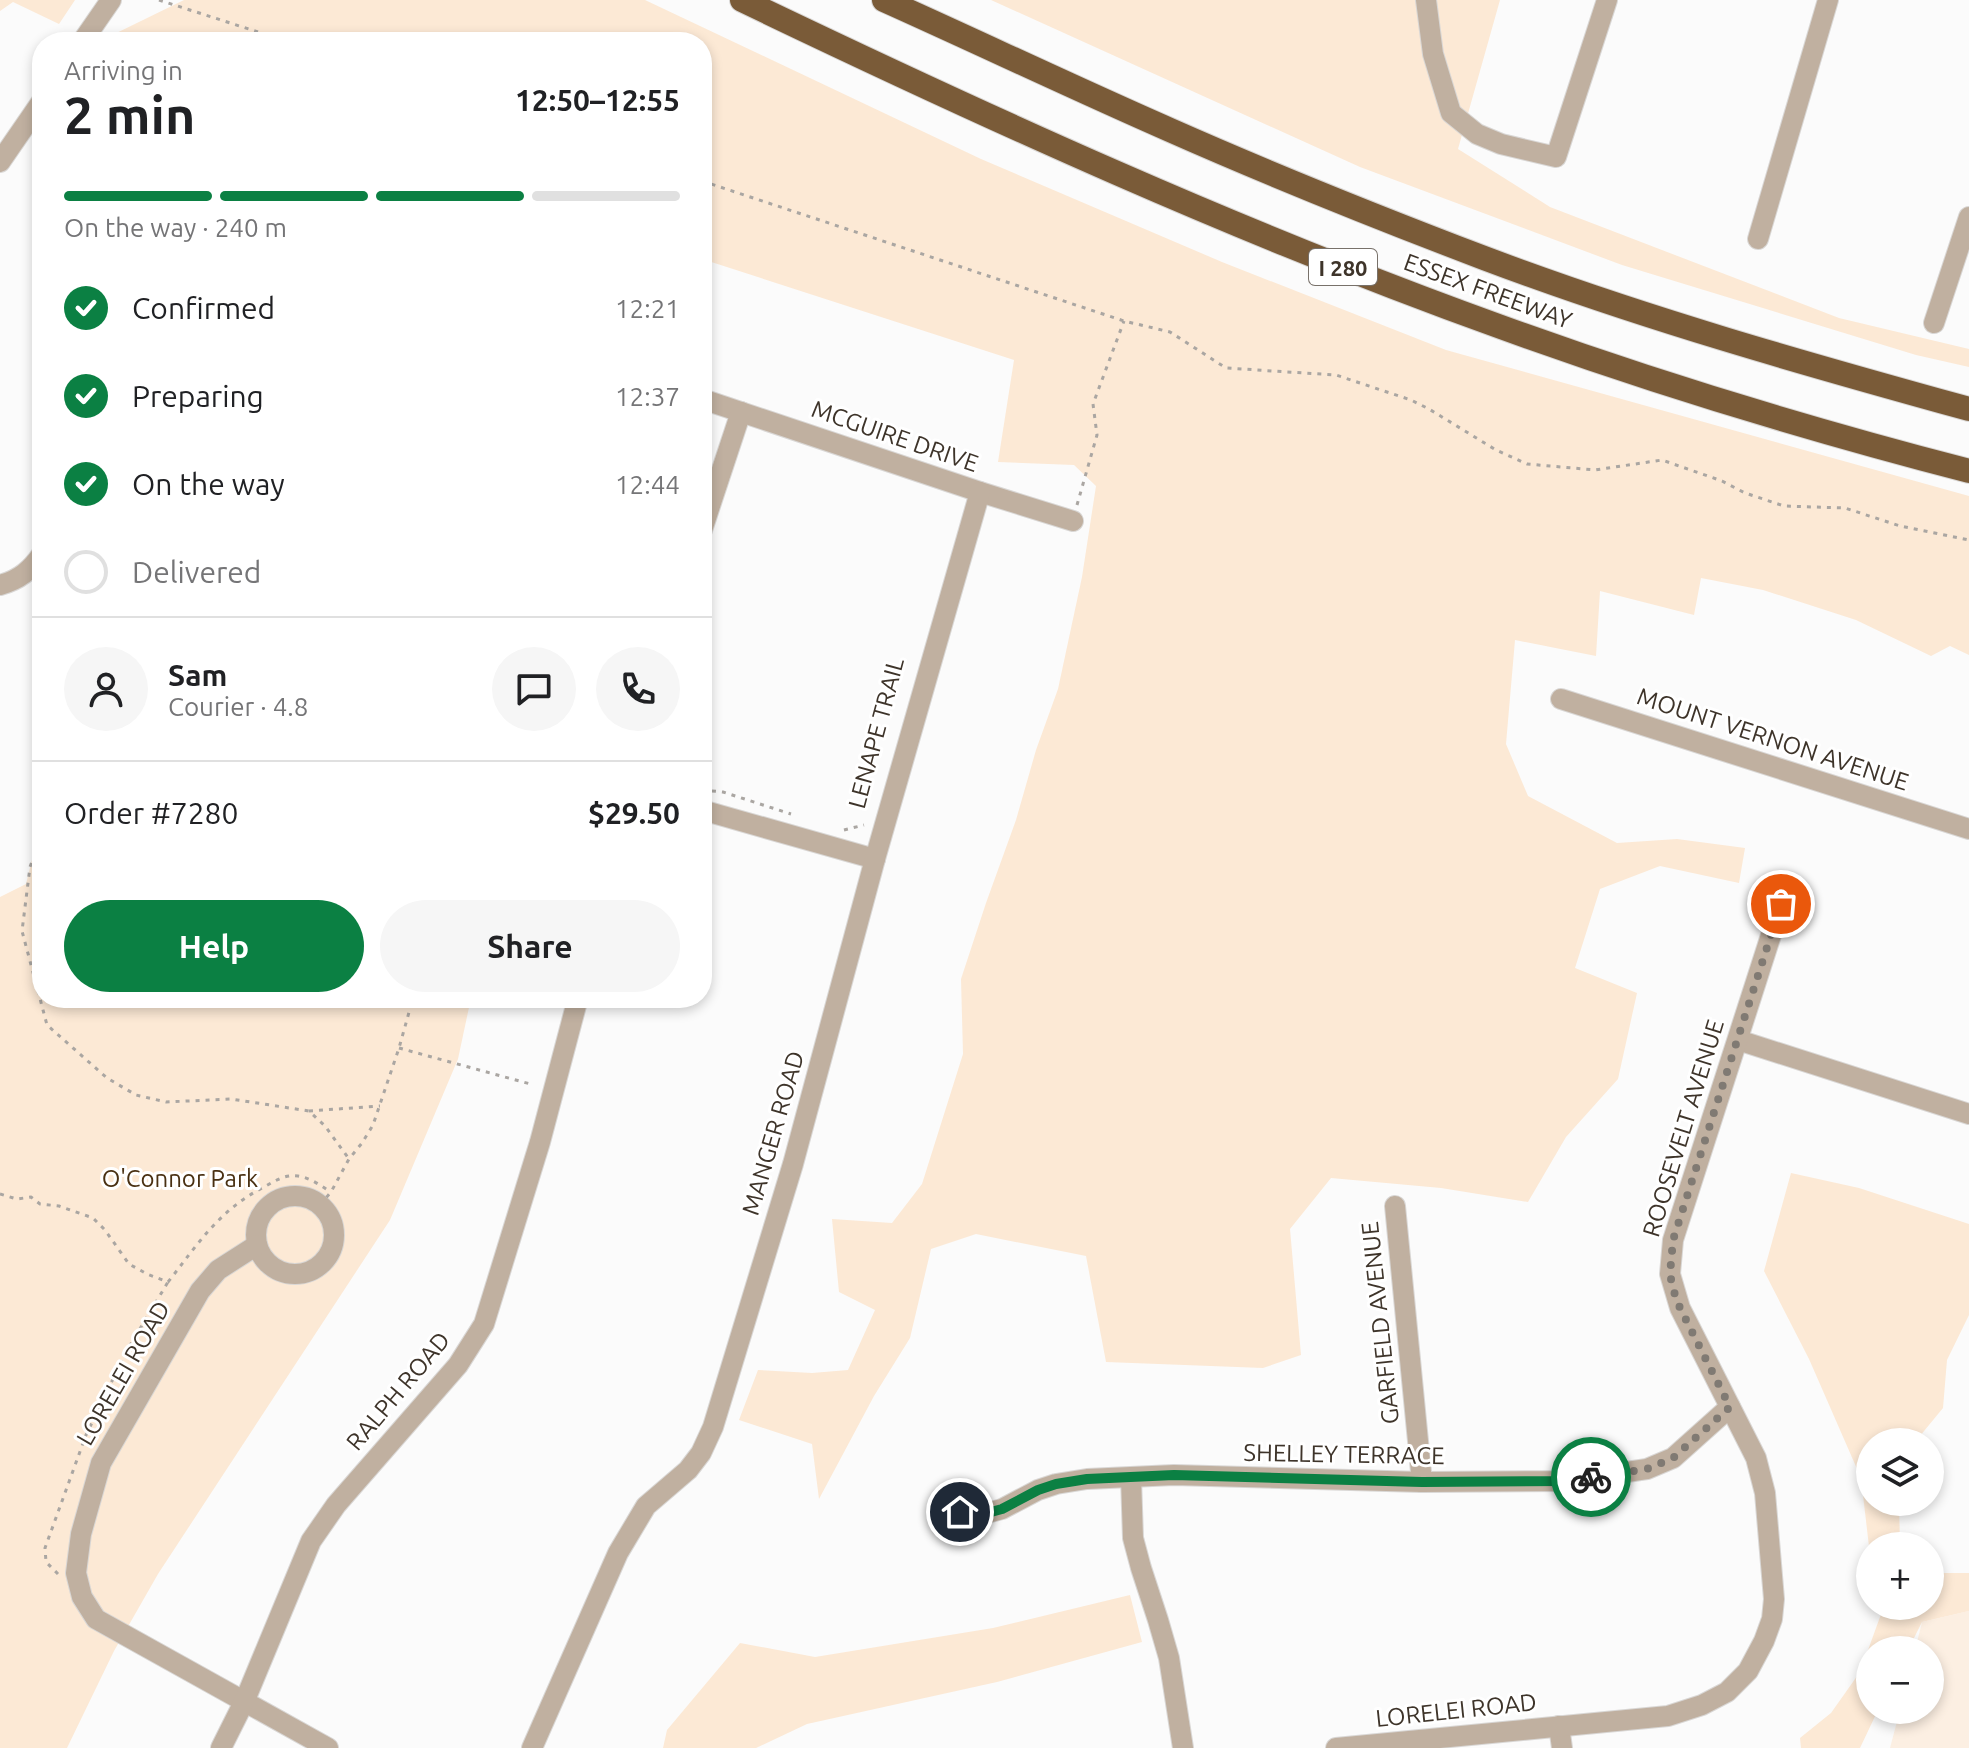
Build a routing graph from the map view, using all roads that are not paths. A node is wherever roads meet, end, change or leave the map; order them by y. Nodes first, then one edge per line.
1 (111, 0) edge
2 (742, 0) edge
3 (884, 0) edge
4 (1426, 0) edge
5 (1607, 0) edge
6 (1828, 0) edge
7 (89, 32) edge
8 (32, 116) edge
9 (0, 162) edge
10 (1969, 217) edge
11 (1758, 239) dead end
12 (1934, 323) dead end
13 (712, 402) edge
14 (1969, 409) edge
15 (741, 412) junction
16 (1969, 471) edge
17 (980, 492) junction
18 (712, 500) edge
19 (1073, 521) road end
20 (32, 567) edge
21 (0, 585) edge
22 (1561, 699) dead end
23 (712, 813) edge
24 (1969, 829) edge
25 (875, 859) junction
26 (1781, 904) dead end
27 (575, 1008) edge
28 (1738, 1040) junction
29 (1969, 1114) edge
30 (1395, 1206) dead end
31 (257, 1245) junction
32 (1730, 1407) junction
33 (1131, 1478) junction
34 (1422, 1482) junction
35 (941, 1510) dead end
36 (245, 1700) junction
37 (1559, 1726) junction
38 (221, 1748) edge
39 (328, 1748) edge
40 (532, 1748) edge
41 (1183, 1748) edge
42 (1336, 1748) edge
43 (1562, 1748) edge

1 - 7 street
2 - 16 highway, ESSEX FREEWAY / I 280
3 - 14 highway, ESSEX FREEWAY / I 280
4 - 5 street
6 - 11 street
8 - 9 street
10 - 12 street
13 - 15 street, MCGUIRE DRIVE
15 - 17 street, MCGUIRE DRIVE
15 - 18 street
17 - 19 street, MCGUIRE DRIVE
17 - 25 street, MANGER ROAD
20 - 21 street
22 - 24 street, MOUNT VERNON AVENUE
23 - 25 street
25 - 40 street, MANGER ROAD
26 - 28 street, ROOSEVELT AVENUE
27 - 36 street, RALPH ROAD
28 - 29 street
28 - 32 street, ROOSEVELT AVENUE
30 - 34 street, GARFIELD AVENUE
31 - 31 street
31 - 36 street, LORELEI ROAD
32 - 34 street, SHELLEY TERRACE
32 - 37 street, ROOSEVELT AVENUE
33 - 34 street, SHELLEY TERRACE
33 - 35 street, SHELLEY TERRACE
33 - 41 street
36 - 38 street, RALPH ROAD
36 - 39 street, LORELEI ROAD
37 - 42 street, LORELEI ROAD
37 - 43 street, LORELEI ROAD

